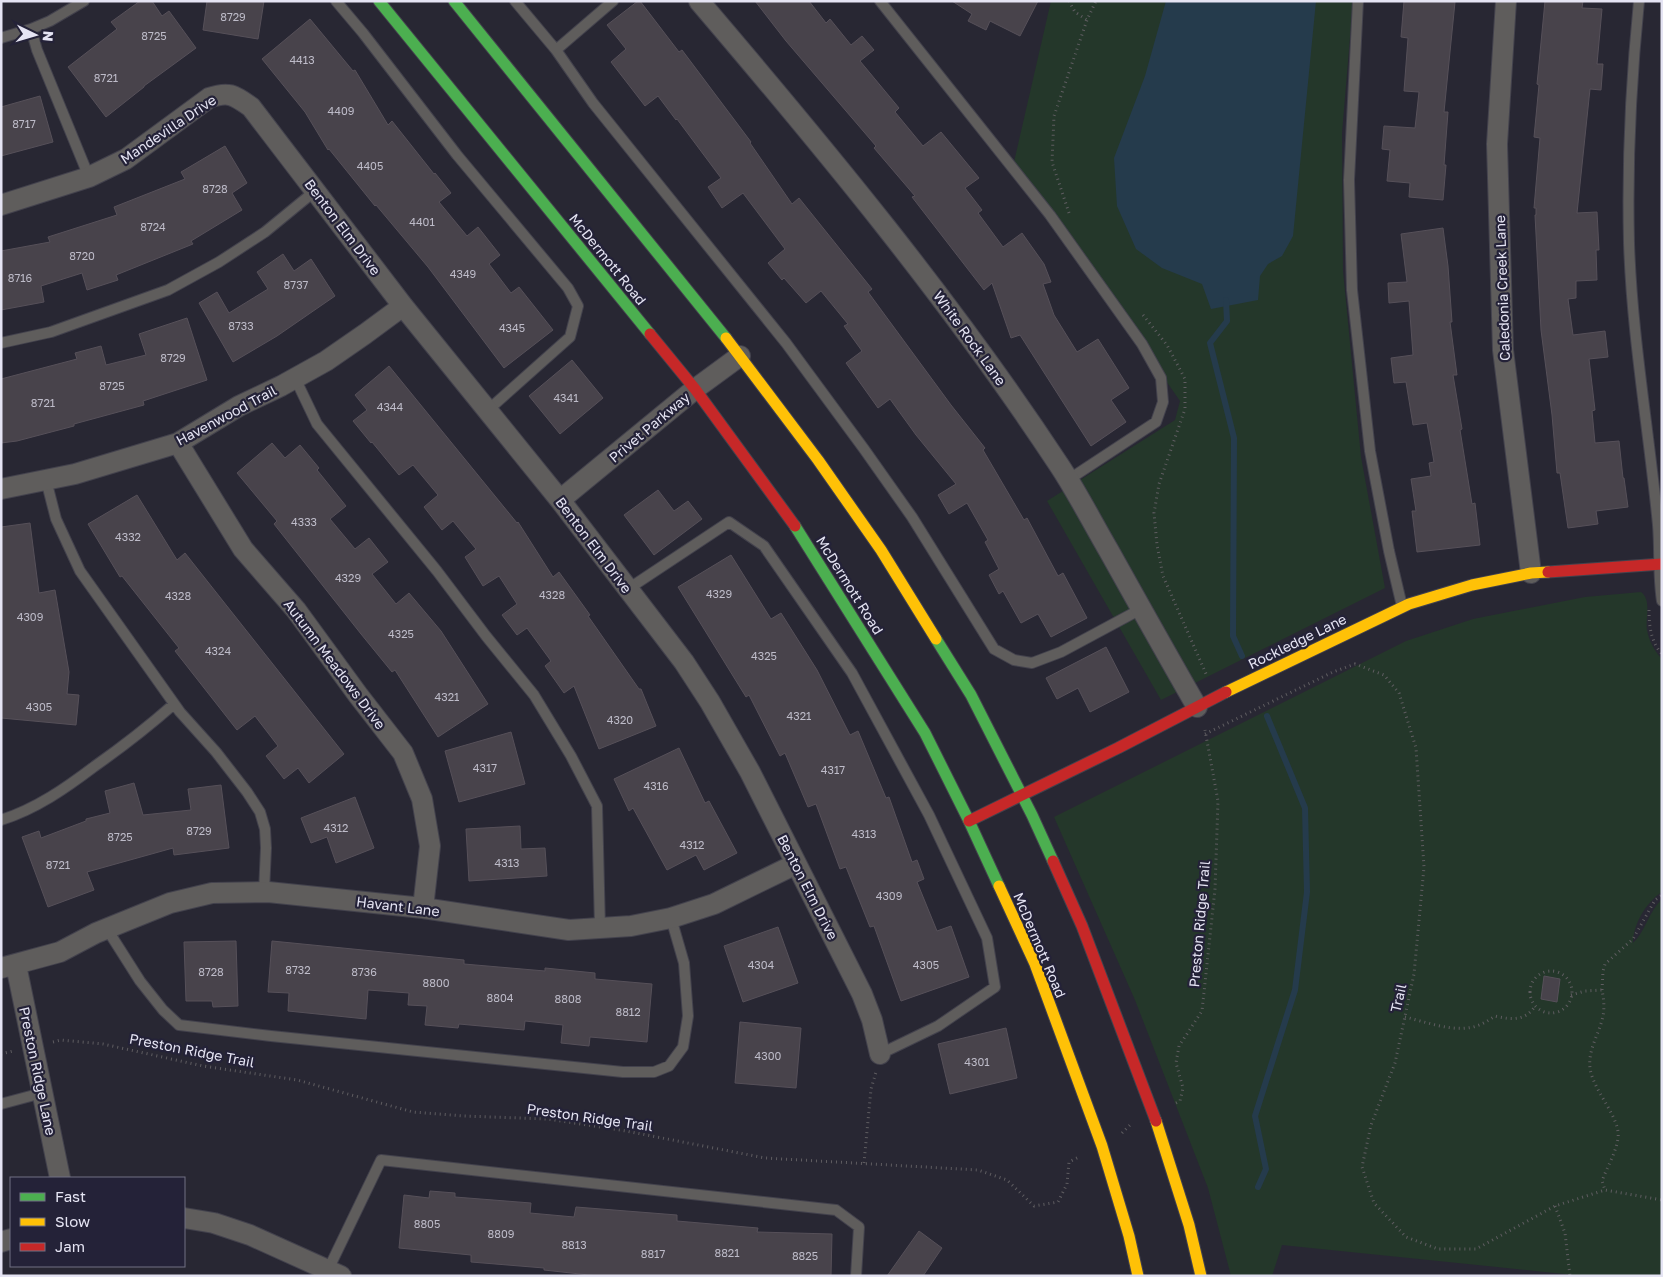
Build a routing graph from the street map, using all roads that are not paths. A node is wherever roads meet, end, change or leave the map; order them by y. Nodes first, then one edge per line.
1 (84, 1) edge
2 (336, 1) edge
3 (379, 1) edge
4 (454, 1) edge
5 (515, 1) edge
6 (612, 1) edge
7 (699, 1) edge
8 (880, 1) edge
9 (1358, 1) edge
10 (1506, 1) edge
11 (1639, 1) edge
12 (31, 29) junction
13 (1, 38) edge
14 (556, 50) junction
15 (223, 93) joint
16 (89, 177) junction
17 (315, 191) junction
18 (1, 205) edge
19 (403, 306) junction
20 (1, 343) edge
21 (740, 356) junction
22 (295, 378) junction
23 (695, 389) junction
24 (487, 411) junction
25 (178, 442) junction
26 (46, 480) junction
27 (1068, 480) junction
28 (1, 489) edge
29 (560, 500) junction
30 (1661, 564) edge
31 (1531, 573) junction
32 (628, 589) junction
33 (1662, 601) edge
34 (1402, 607) junction
35 (1141, 609) junction
36 (174, 704) junction
37 (1197, 706) junction
38 (1022, 795) junction
39 (1, 820) edge
40 (969, 821) junction
41 (796, 864) junction
42 (264, 892) junction
43 (423, 908) junction
44 (670, 918) junction
45 (600, 928) junction
46 (108, 929) junction
47 (8, 966) edge
48 (880, 1054) joint
49 (42, 1093) junction
50 (1, 1104) edge
51 (60, 1177) edge
52 (185, 1218) edge
53 (334, 1273) edge
54 (856, 1276) edge
55 (1138, 1276) edge
56 (1201, 1276) edge

1 - 12 lane
2 - 24 lane
3 - 23 main road, McDermott Road
4 - 21 main road
5 - 14 lane
6 - 14 lane
7 - 27 street, White Rock Lane
8 - 27 lane
9 - 34 lane
10 - 31 street, Caledonia Creek Lane
11 - 30 lane
12 - 13 lane
12 - 16 lane
14 - 35 lane
15 - 16 street, Mandevilla Drive
15 - 17 street, Benton Elm Drive
16 - 18 street, Mandevilla Drive
17 - 19 street, Benton Elm Drive
17 - 20 lane
19 - 22 street, Havenwood Trail
19 - 24 street, Benton Elm Drive
21 - 23 street, Privet Parkway
21 - 38 main road
22 - 25 street, Havenwood Trail
22 - 45 lane
23 - 29 street, Privet Parkway
23 - 40 main road, McDermott Road
24 - 29 street, Benton Elm Drive
25 - 26 street, Havenwood Trail
25 - 43 street, Autumn Meadows Drive
26 - 28 street, Havenwood Trail
26 - 36 lane
27 - 35 street, White Rock Lane
29 - 32 street, Benton Elm Drive
30 - 31 main road, Rockledge Lane
30 - 33 lane
31 - 34 main road, Rockledge Lane
32 - 41 street, Benton Elm Drive
32 - 48 lane
34 - 37 main road, Rockledge Lane
35 - 37 street, White Rock Lane
36 - 39 lane
36 - 42 lane
37 - 38 main road, Rockledge Lane
38 - 40 main road, Rockledge Lane
38 - 56 main road
40 - 55 main road, McDermott Road
41 - 44 street, Havant Lane
41 - 48 street, Benton Elm Drive
42 - 43 street, Havant Lane
42 - 46 street, Havant Lane
43 - 45 street, Havant Lane
44 - 45 street, Havant Lane
44 - 46 lane
46 - 47 street, Havant Lane
47 - 49 street, Preston Ridge Lane
49 - 50 lane
49 - 51 street, Preston Ridge Lane
52 - 53 street
53 - 54 lane

